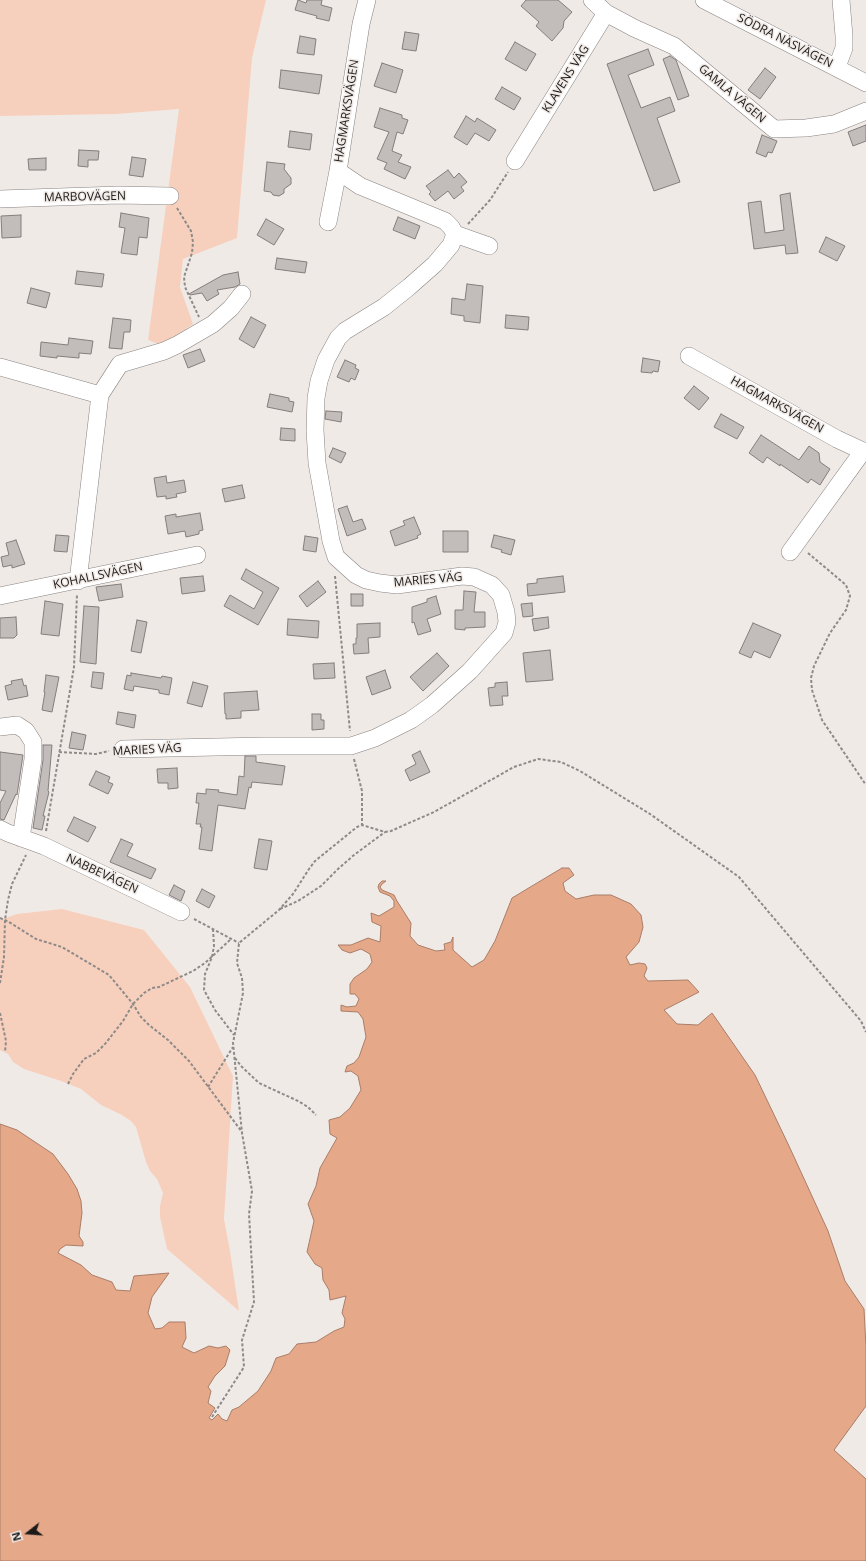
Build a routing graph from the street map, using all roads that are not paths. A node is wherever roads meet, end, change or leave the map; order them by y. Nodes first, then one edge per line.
1 (367, 0) edge
2 (592, 0) edge
3 (704, 0) edge
4 (841, 0) edge
5 (606, 13) junction
6 (837, 67) junction
7 (866, 83) edge
8 (866, 111) edge
9 (515, 161) road end
10 (338, 171) junction
11 (170, 196) road end
12 (0, 199) edge
13 (328, 222) dead end
14 (455, 234) junction
15 (488, 246) dead end
16 (242, 294) dead end
17 (689, 356) dead end
18 (0, 367) edge
19 (100, 395) junction
20 (864, 452) edge
21 (790, 552) dead end
22 (197, 555) dead end
23 (78, 581) junction
24 (0, 596) edge
25 (0, 727) edge
26 (123, 749) road end
27 (0, 829) edge
28 (33, 842) junction
29 (181, 912) road end

1 - 10 street, HAGMARKSVÄGEN
2 - 5 street
3 - 6 street, SÖDRA NÄSVÄGEN
4 - 6 street
5 - 8 street, GAMLA VÄGEN
5 - 9 street, KLAVENS VÄG
6 - 7 street, SÖDRA NÄSVÄGEN
10 - 13 street
10 - 14 street, HAGMARKSVÄGEN
11 - 12 street, MARBOVÄGEN
14 - 15 street
14 - 26 street, MARIES VÄG
16 - 19 street
17 - 20 street, HAGMARKSVÄGEN
18 - 19 street
19 - 23 street
20 - 21 street
22 - 23 street, KOHALLSVÄGEN
23 - 24 street, KOHALLSVÄGEN
25 - 28 street
27 - 28 street, NABBEVÄGEN
28 - 29 street, NABBEVÄGEN

